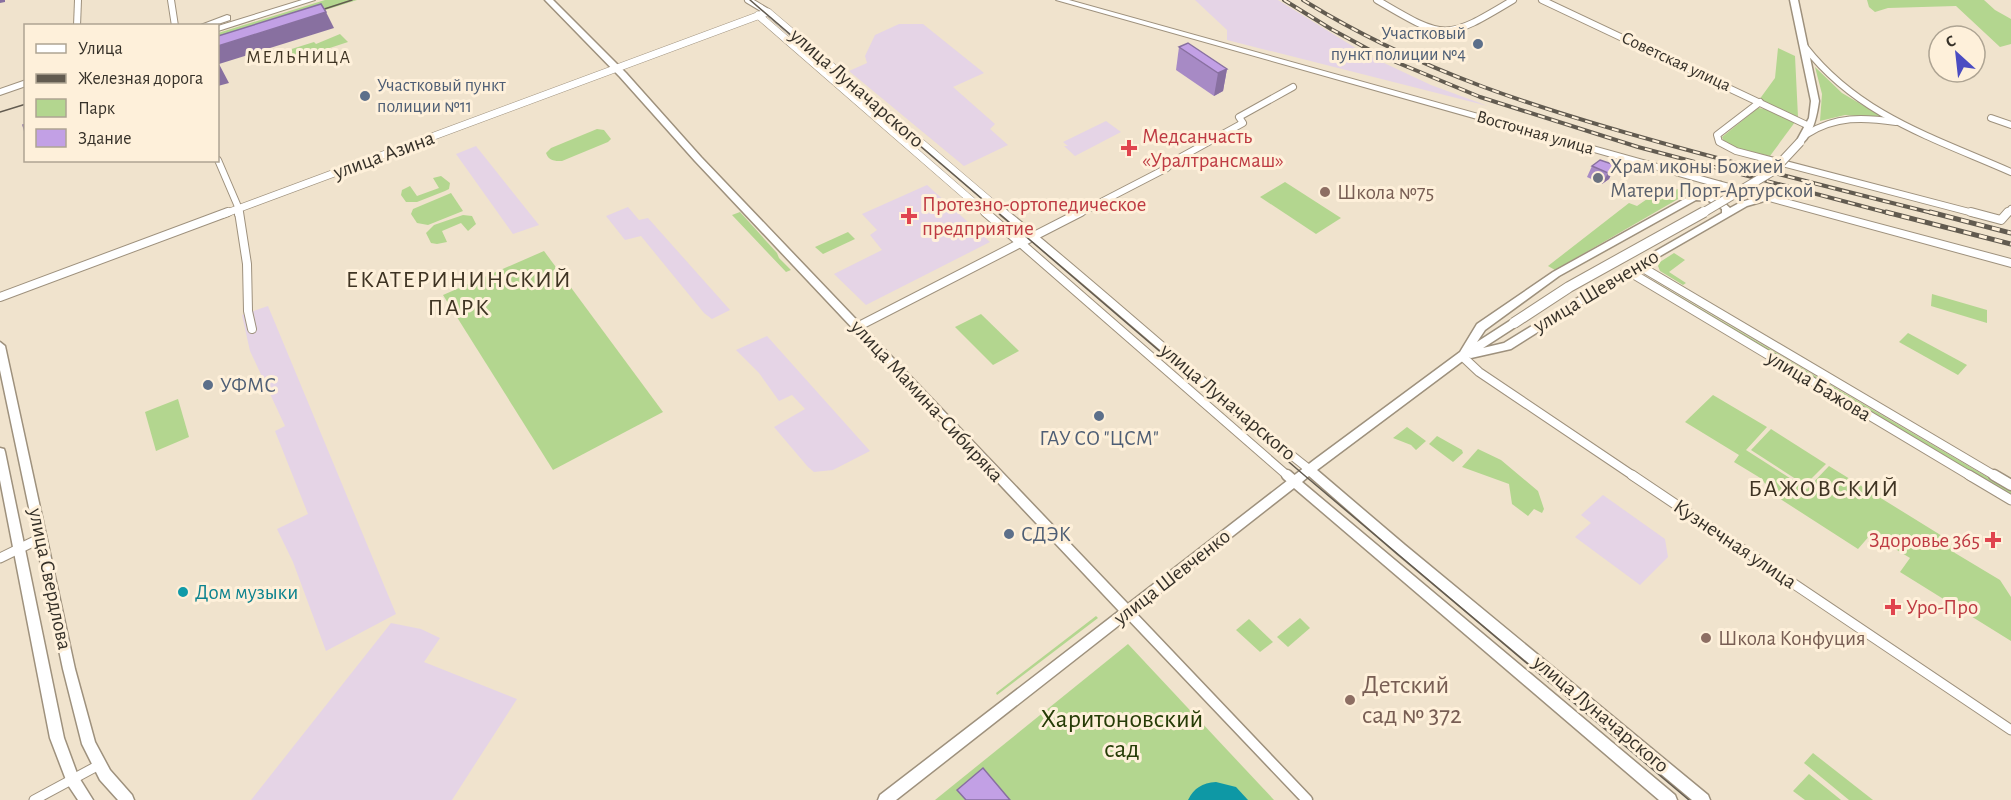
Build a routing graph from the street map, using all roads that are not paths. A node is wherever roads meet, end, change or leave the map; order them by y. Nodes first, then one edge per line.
1 (78, 0) edge
2 (171, 0) edge
3 (286, 0) edge
4 (311, 0) edge
5 (549, 0) edge
6 (1060, 0) edge
7 (1377, 0) edge
8 (1513, 0) edge
9 (1542, 0) edge
10 (1794, 0) edge
11 (751, 2) edge
12 (768, 12) junction
13 (758, 15) junction
14 (77, 24) edge
15 (175, 24) edge
16 (208, 24) edge
17 (219, 29) edge
18 (1805, 47) junction
19 (616, 68) junction
20 (24, 84) edge
21 (1293, 87) dead end
22 (0, 92) edge
23 (24, 92) edge
24 (0, 99) edge
25 (1760, 102) junction
26 (1991, 118) dead end
27 (1900, 123) junction
28 (2011, 125) edge
29 (1805, 134) junction
30 (219, 162) edge
31 (2011, 172) edge
32 (1718, 184) junction
33 (1694, 197) junction
34 (1768, 197) junction
35 (239, 209) junction
36 (2011, 209) edge
37 (1727, 214) junction
38 (1034, 237) junction
39 (1020, 244) junction
40 (2011, 263) edge
41 (1638, 265) junction
42 (1628, 271) junction
43 (0, 297) edge
44 (857, 327) junction
45 (252, 329) dead end
46 (0, 346) edge
47 (1462, 356) junction
48 (0, 452) edge
49 (1310, 470) junction
50 (1295, 482) junction
51 (2011, 485) edge
52 (2011, 500) edge
53 (41, 538) junction
54 (18, 549) junction
55 (0, 558) edge
56 (1128, 612) junction
57 (2011, 730) edge
58 (99, 765) junction
59 (73, 780) junction
60 (34, 800) edge
61 (86, 800) edge
62 (127, 800) edge
63 (885, 800) edge
64 (1307, 800) edge
65 (1670, 800) edge
66 (1703, 800) edge

1 - 14 street
2 - 15 street
3 - 16 main road
4 - 17 main road
5 - 19 main road, улица Мамина-Сибиряка
6 - 32 main road, Восточная улица
7 - 8 street
9 - 25 street, Советская улица
10 - 18 main road
11 - 12 street, улица Луначарского
11 - 13 street, улица Луначарского
12 - 13 street, улица Азина
12 - 38 street, улица Луначарского
13 - 19 street, улица Азина
13 - 39 street, улица Луначарского
18 - 27 street
18 - 29 main road
19 - 35 street, улица Азина
19 - 44 main road, улица Мамина-Сибиряка
20 - 22 main road
21 - 38 street
23 - 24 main road
25 - 29 street, Советская улица
25 - 36 street
26 - 28 street
27 - 29 street
27 - 31 street
29 - 47 main road, улица Шевченко, bridge
30 - 35 street
32 - 33 main road, улица Шевченко
32 - 34 main road, Восточная улица
33 - 37 main road
33 - 47 main road, улица Шевченко
34 - 37 main road, улица Шевченко
34 - 40 main road, Восточная улица
35 - 43 street, улица Азина
35 - 45 street
37 - 41 main road, улица Шевченко
38 - 39 street
38 - 49 street, улица Луначарского
39 - 44 street
39 - 50 street, улица Луначарского
41 - 42 main road, улица Шевченко
41 - 51 street, улица Бажова
42 - 47 main road, улица Шевченко
42 - 52 street, улица Бажова
44 - 56 main road, улица Мамина-Сибиряка
46 - 53 main road, улица Свердлова
47 - 49 main road, улица Шевченко
47 - 57 street, Кузнечная улица
48 - 54 main road, улица Свердлова
49 - 50 main road, улица Шевченко
49 - 66 main road, улица Луначарского
50 - 56 main road, улица Шевченко
50 - 65 main road, улица Луначарского
53 - 54 street
53 - 58 main road, улица Свердлова
54 - 55 street
54 - 59 main road, улица Свердлова
56 - 63 main road, улица Шевченко
56 - 64 street, улица Мамина-Сибиряка
58 - 59 street
58 - 62 main road, улица Свердлова
59 - 60 street
59 - 61 main road, улица Свердлова

